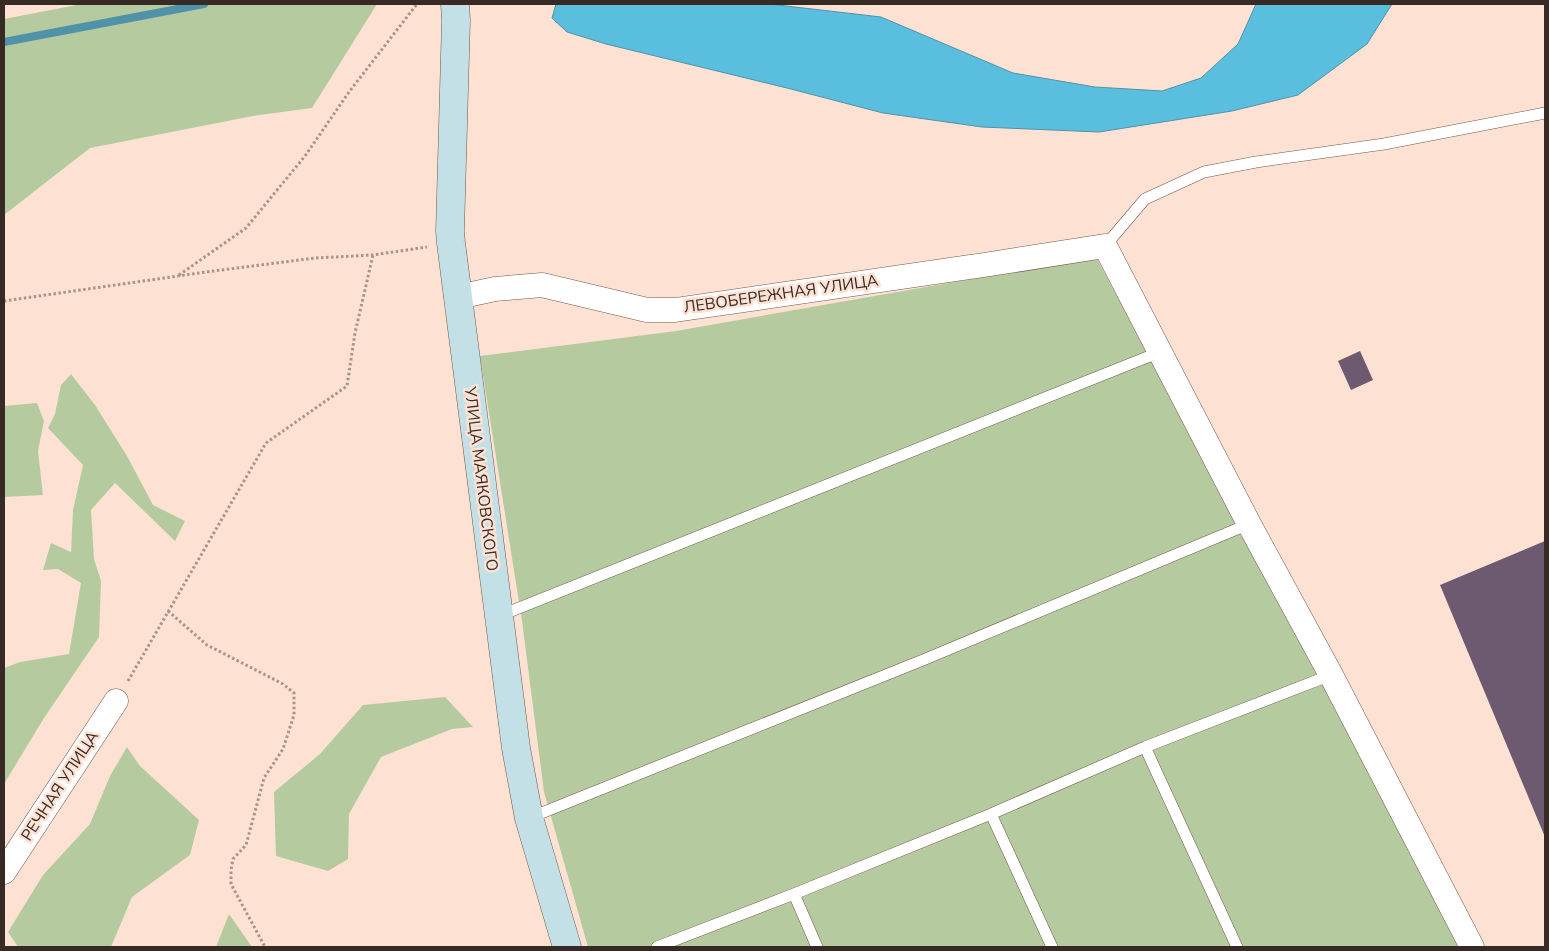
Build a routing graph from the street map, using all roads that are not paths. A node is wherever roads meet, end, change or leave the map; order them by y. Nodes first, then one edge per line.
1 (455, 12) edge
2 (1545, 113) edge
3 (1105, 246) junction
4 (458, 297) junction
5 (1160, 352) junction
6 (1249, 524) junction
7 (498, 616) junction
8 (1331, 675) junction
9 (116, 700) road end
10 (1145, 747) junction
11 (991, 814) junction
12 (529, 818) junction
13 (4, 872) edge
14 (794, 894) junction
15 (567, 947) edge
16 (657, 947) edge
17 (817, 947) edge
18 (1052, 947) edge
19 (1238, 947) edge
20 (1472, 947) edge

1 - 4 street, УЛИЦА МАЯКОВСКОГО
2 - 3 lane
3 - 4 street, ЛЕВОБЕРЕЖНАЯ УЛИЦА
3 - 5 street
4 - 7 street, УЛИЦА МАЯКОВСКОГО
5 - 6 street
5 - 7 lane
6 - 8 street
6 - 12 lane
7 - 12 street, УЛИЦА МАЯКОВСКОГО
8 - 10 lane
8 - 20 street
9 - 13 street, РЕЧНАЯ УЛИЦА
10 - 11 lane
10 - 19 lane
11 - 14 lane
11 - 18 lane
12 - 15 street, УЛИЦА МАЯКОВСКОГО
14 - 16 lane
14 - 17 lane

